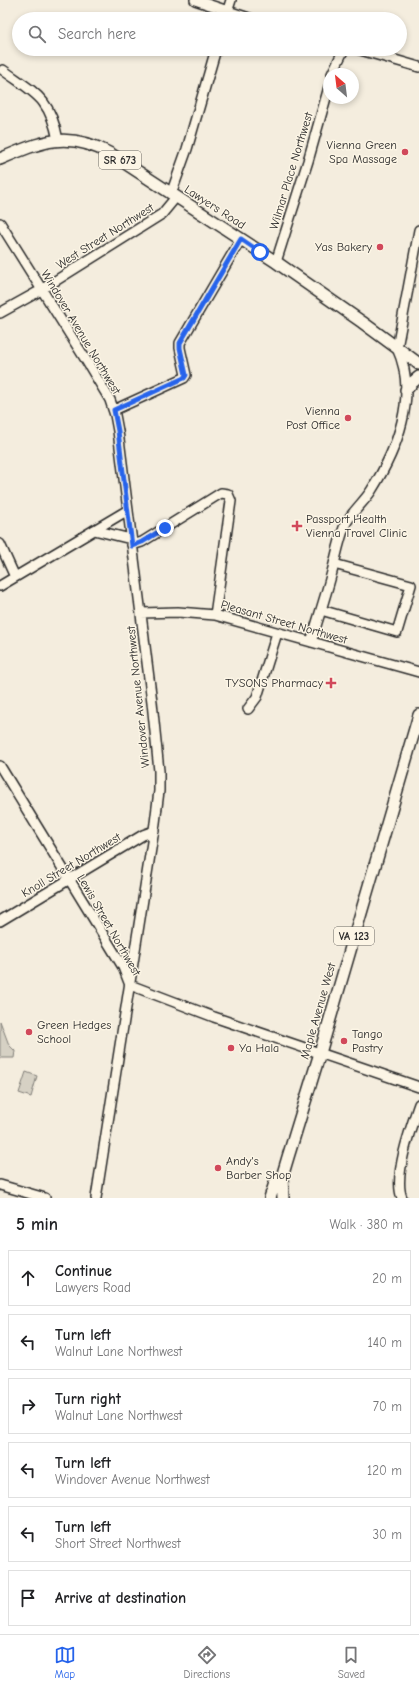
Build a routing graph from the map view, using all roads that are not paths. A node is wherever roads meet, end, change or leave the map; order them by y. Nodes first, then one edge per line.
1 (195, 0) edge
2 (230, 0) edge
3 (220, 12) edge
4 (227, 12) edge
5 (214, 56) edge
6 (341, 56) edge
7 (381, 56) edge
8 (419, 67) edge
9 (335, 68) edge
10 (3, 70) dead end
11 (324, 104) edge
12 (58, 140) junction
13 (0, 159) edge
14 (173, 196) junction
15 (0, 223) edge
16 (419, 230) edge
17 (241, 239) junction
18 (276, 262) junction
19 (41, 290) junction
20 (0, 313) edge
21 (397, 348) junction
22 (419, 364) edge
23 (419, 377) edge
24 (406, 390) junction
25 (114, 410) junction
26 (128, 510) junction
27 (94, 530) junction
28 (132, 542) junction
29 (0, 544) edge
30 (334, 564) junction
31 (15, 576) junction
32 (0, 586) edge
33 (321, 610) junction
34 (141, 613) junction
35 (215, 615) junction
36 (277, 633) junction
37 (311, 642) junction
38 (419, 672) edge
39 (248, 709) dead end
40 (419, 715) edge
41 (0, 766) edge
42 (154, 831) junction
43 (70, 880) junction
44 (0, 921) edge
45 (130, 985) junction
46 (320, 1053) junction
47 (419, 1086) edge
48 (419, 1104) edge
49 (282, 1177) junction
50 (0, 1185) edge
51 (46, 1198) edge
52 (96, 1198) edge
53 (270, 1198) edge
54 (283, 1198) edge
55 (402, 1198) edge

1 - 3 street
2 - 4 street
5 - 14 street, West Street Northwest
6 - 9 street
7 - 8 street
10 - 12 street
11 - 18 street, Wilmar Place Northwest
12 - 13 main road, Lawyers Road / SR 673
12 - 14 main road, Lawyers Road / SR 673
14 - 17 main road, Lawyers Road / SR 673
14 - 19 street, West Street Northwest
15 - 19 street, Windover Avenue Northwest
16 - 21 street
17 - 18 main road, Lawyers Road / SR 673
17 - 25 street
18 - 21 main road, Lawyers Road / SR 673
19 - 20 street, West Street Northwest
19 - 25 street, Windover Avenue Northwest
21 - 22 main road, Lawyers Road / SR 673
21 - 24 street
23 - 24 main road
24 - 30 street
25 - 26 street, Windover Avenue Northwest
26 - 27 street
26 - 28 street, Windover Avenue Northwest
27 - 28 street
27 - 31 street
28 - 34 street, Windover Avenue Northwest
28 - 35 street
29 - 31 street
30 - 33 street
30 - 33 street
31 - 32 street
33 - 37 street
34 - 35 street, Pleasant Street Northwest
34 - 42 street, Windover Avenue Northwest
35 - 36 street, Pleasant Street Northwest
36 - 37 street, Pleasant Street Northwest
36 - 39 street
37 - 38 street, Pleasant Street Northwest
40 - 46 main road, Maple Avenue West / VA 123
41 - 43 street, Lewis Street Northwest
42 - 43 street, Knoll Street Northwest
42 - 45 street, Windover Avenue Northwest
43 - 44 street, Knoll Street Northwest
43 - 45 street, Lewis Street Northwest
45 - 46 street, Lewis Street Northwest
45 - 52 street, Windover Avenue Northwest
46 - 47 street, Lewis Street Northwest
46 - 49 main road, Maple Avenue West / VA 123
48 - 55 street
49 - 53 main road, Maple Avenue West / VA 123
49 - 54 main road, Maple Avenue West / VA 123
50 - 51 street

